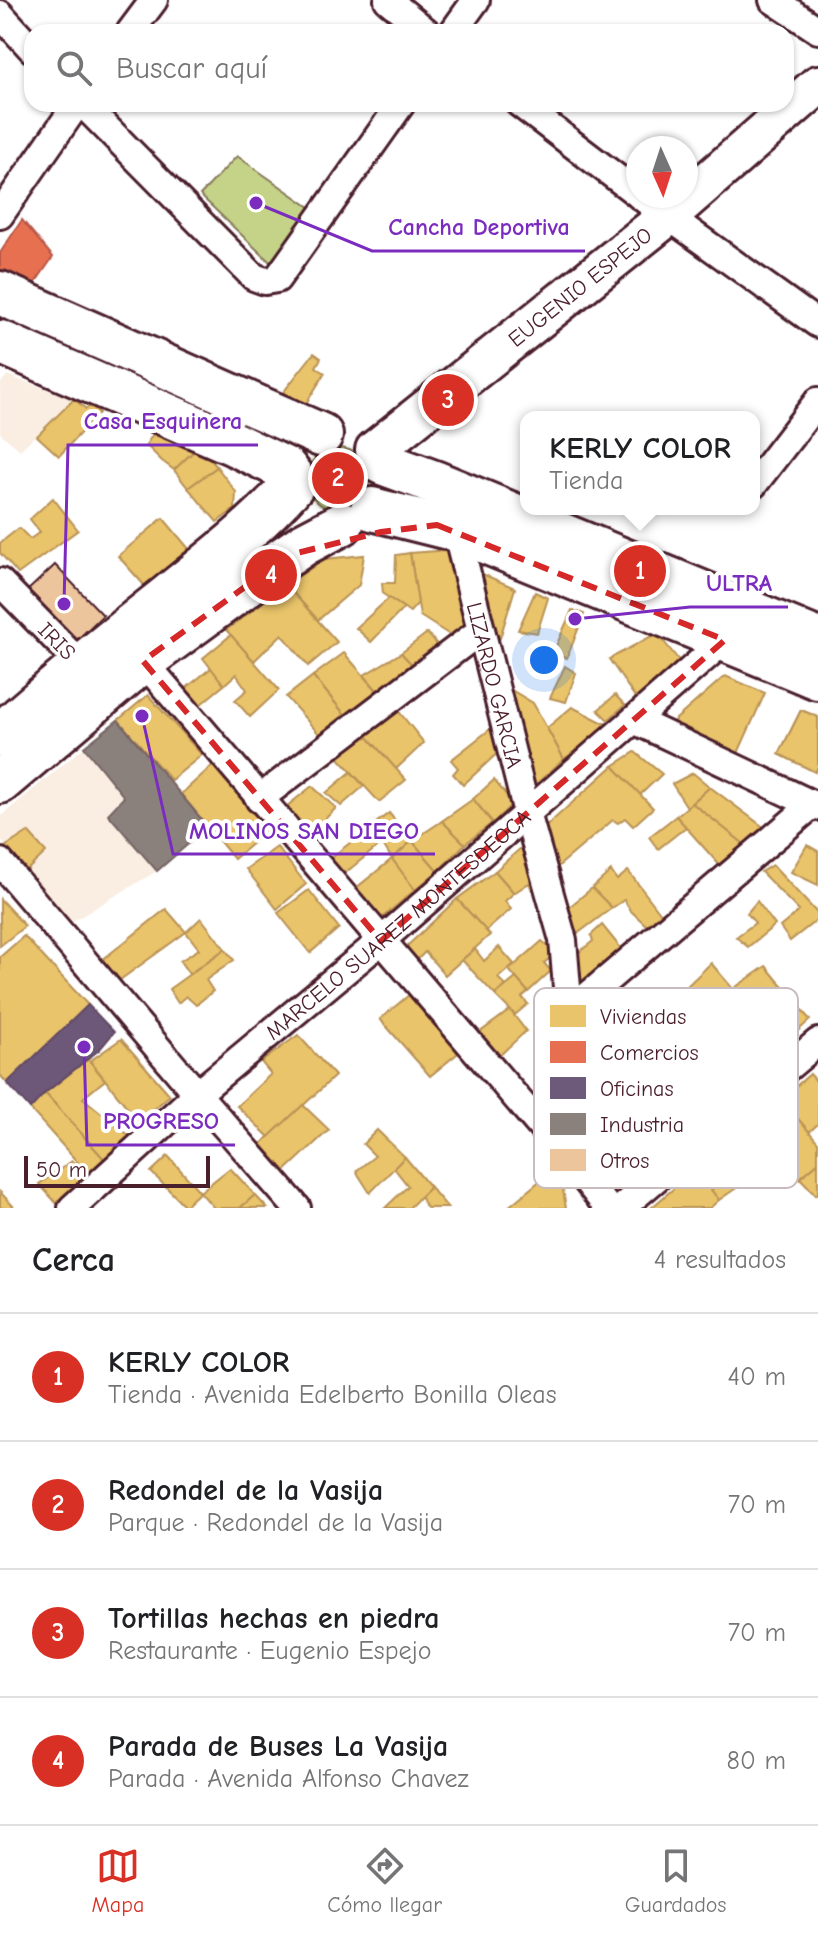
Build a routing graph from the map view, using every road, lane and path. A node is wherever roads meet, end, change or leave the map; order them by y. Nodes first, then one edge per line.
1 (154, 0) edge
2 (388, 0) edge
3 (476, 0) edge
4 (773, 0) edge
5 (0, 14) edge
6 (136, 24) edge
7 (417, 24) edge
8 (459, 24) edge
9 (818, 30) edge
10 (24, 40) edge
11 (818, 85) edge
12 (794, 102) edge
13 (74, 112) edge
14 (88, 112) edge
15 (395, 112) edge
16 (530, 112) edge
17 (779, 112) edge
18 (698, 168) edge
19 (626, 185) edge
20 (642, 208) edge
21 (656, 208) edge
22 (0, 215) edge
23 (0, 293) edge
24 (818, 324) edge
25 (0, 342) edge
26 (818, 401) edge
27 (321, 435) junction
28 (234, 444) junction
29 (378, 456) junction
30 (760, 476) edge
31 (292, 481) junction
32 (357, 516) junction
33 (255, 524) junction
34 (447, 528) junction
35 (289, 555) junction
36 (0, 582) edge
37 (480, 631) junction
38 (725, 640) junction
39 (818, 640) edge
40 (143, 661) junction
41 (82, 666) junction
42 (818, 678) edge
43 (634, 720) junction
44 (0, 735) edge
45 (0, 782) edge
46 (259, 799) junction
47 (815, 806) edge
48 (527, 813) junction
49 (0, 862) edge
50 (381, 941) junction
51 (567, 988) edge
52 (598, 988) edge
53 (818, 1042) edge
54 (798, 1059) edge
55 (197, 1094) junction
56 (534, 1119) edge
57 (592, 1188) edge
58 (645, 1188) edge
59 (72, 1208) edge
60 (297, 1208) edge
61 (608, 1208) edge
62 (621, 1208) edge

1 - 6 street
2 - 7 street
3 - 8 street
4 - 9 street
5 - 10 street
11 - 12 street, EUGENIO ESPEJO
13 - 22 street
14 - 15 street
16 - 19 street
17 - 18 street, EUGENIO ESPEJO
20 - 29 street, EUGENIO ESPEJO
21 - 24 street
23 - 27 main road
25 - 28 main road
26 - 30 street
27 - 29 main road
27 - 31 main road
28 - 31 main road
28 - 33 main road
29 - 32 main road
29 - 39 main road
31 - 32 main road
31 - 33 main road
32 - 34 main road
32 - 35 main road
33 - 41 main road
34 - 35 main road
34 - 37 street, LIZARDO GARCIA
34 - 38 main road
35 - 40 main road
36 - 41 street, IRIS
37 - 46 street
37 - 48 street, LIZARDO GARCIA
38 - 42 main road
38 - 43 street, MARCELO SUAREZ MONTESDEOCA
40 - 45 main road
40 - 46 street
41 - 44 main road
43 - 47 street
43 - 48 street, MARCELO SUAREZ MONTESDEOCA
46 - 50 street
47 - 52 street
48 - 50 street, MARCELO SUAREZ MONTESDEOCA
48 - 51 street, LIZARDO GARCIA
49 - 55 street
50 - 55 street, MARCELO SUAREZ MONTESDEOCA
50 - 56 street
53 - 54 street
55 - 59 street, MARCELO SUAREZ MONTESDEOCA
55 - 60 street
57 - 61 street
58 - 62 street

